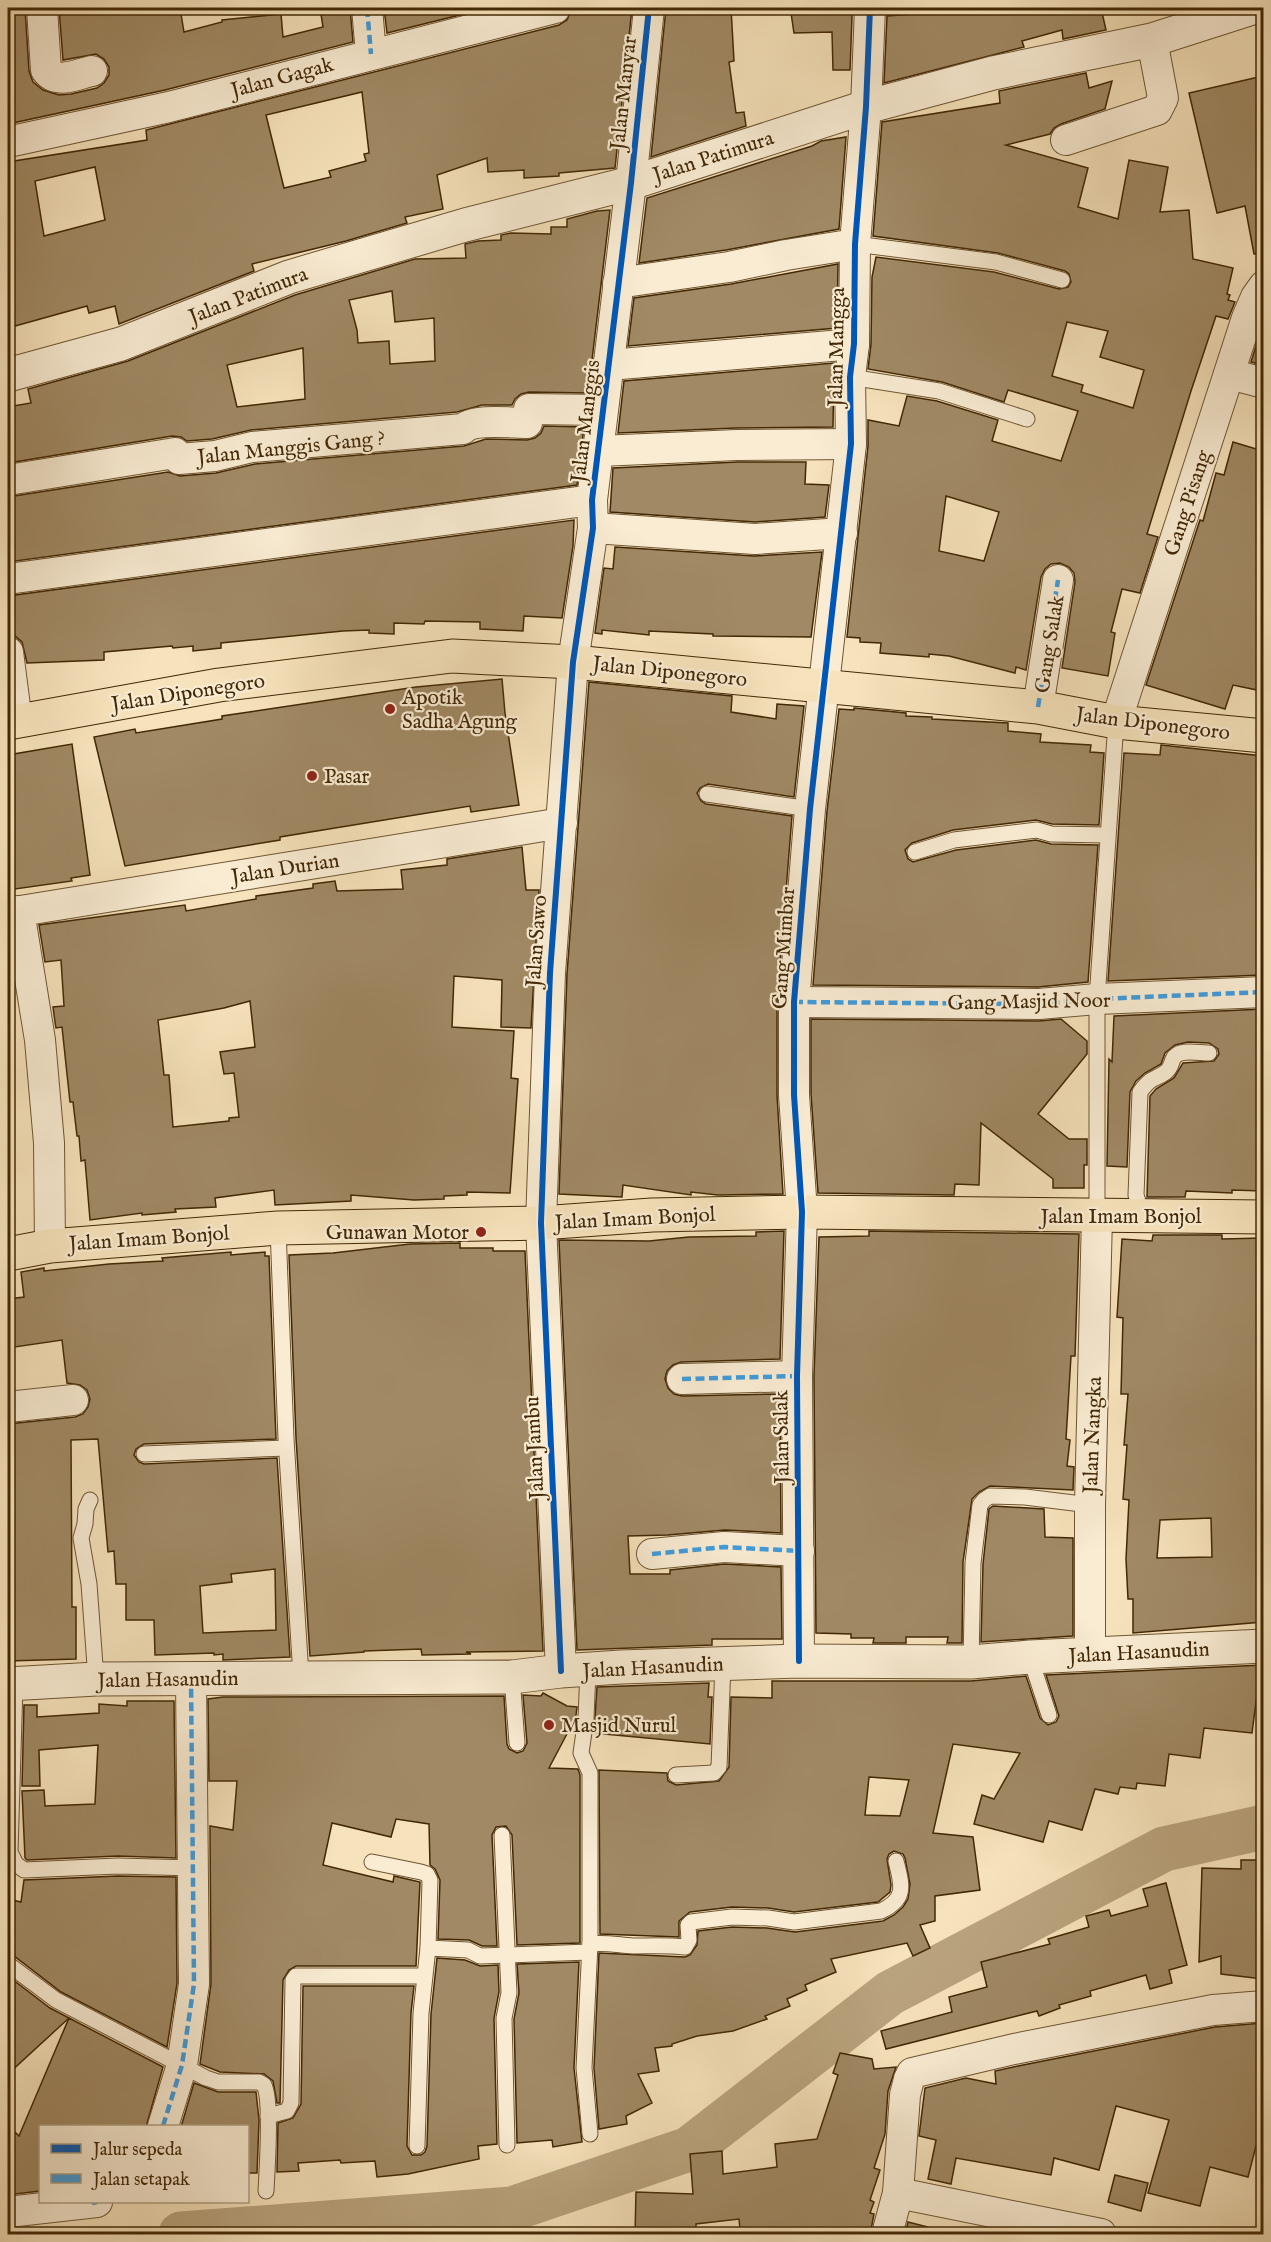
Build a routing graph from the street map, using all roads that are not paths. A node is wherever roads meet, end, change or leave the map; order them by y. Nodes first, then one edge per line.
1 (42, 8) edge
2 (367, 8) edge
3 (555, 8) edge
4 (649, 8) edge
5 (870, 8) edge
6 (1252, 8) edge
7 (1163, 27) edge
8 (371, 54) junction
9 (92, 70) dead end
10 (866, 107) junction
11 (1066, 140) dead end
12 (8, 142) edge
13 (631, 183) junction
14 (855, 244) junction
15 (1062, 280) dead end
16 (618, 283) junction
17 (1263, 286) edge
18 (854, 344) junction
19 (609, 365) junction
20 (1229, 374) junction
21 (8, 375) edge
22 (850, 377) junction
23 (1263, 383) edge
24 (602, 410) junction
25 (1027, 419) dead end
26 (851, 444) junction
27 (598, 451) junction
28 (8, 480) edge
29 (592, 514) junction
30 (842, 533) junction
31 (8, 579) edge
32 (1058, 580) dead end
33 (8, 652) edge
34 (573, 662) junction
35 (824, 686) junction
36 (1038, 707) junction
37 (1116, 722) junction
38 (12, 723) edge
39 (1263, 736) edge
40 (708, 794) dead end
41 (810, 809) junction
42 (562, 823) junction
43 (1107, 835) junction
44 (915, 852) dead end
45 (13, 912) edge
46 (1263, 992) edge
47 (1097, 999) junction
48 (794, 1002) junction
49 (1209, 1053) dead end
50 (802, 1212) junction
51 (1142, 1215) junction
52 (1097, 1216) junction
53 (1263, 1217) edge
54 (541, 1223) junction
55 (278, 1228) junction
56 (50, 1246) junction
57 (8, 1254) edge
58 (797, 1376) junction
59 (682, 1379) dead end
60 (73, 1400) dead end
61 (8, 1407) edge
62 (286, 1448) junction
63 (144, 1454) dead end
64 (90, 1500) dead end
65 (1090, 1505) junction
66 (799, 1551) junction
67 (652, 1554) dead end
68 (1263, 1646) edge
69 (1090, 1655) junction
70 (1030, 1657) junction
71 (799, 1661) junction
72 (971, 1662) junction
73 (723, 1664) junction
74 (574, 1670) junction
75 (301, 1676) junction
76 (512, 1677) junction
77 (96, 1679) junction
78 (191, 1680) junction
79 (11, 1685) edge
80 (1049, 1715) dead end
81 (517, 1743) dead end
82 (676, 1775) dead end
83 (502, 1836) dead end
84 (896, 1861) dead end
85 (372, 1862) dead end
86 (194, 1868) junction
87 (428, 1948) junction
88 (589, 1948) junction
89 (507, 1956) junction
90 (8, 1964) edge
91 (424, 1976) junction
92 (1263, 2006) edge
93 (182, 2065) junction
94 (268, 2116) junction
95 (164, 2125) edge
96 (590, 2134) dead end
97 (507, 2145) dead end
98 (417, 2146) dead end
99 (266, 2191) dead end
100 (898, 2193) junction
101 (88, 2203) edge
102 (8, 2212) edge
103 (887, 2235) edge
104 (1101, 2235) edge

1 - 9 street
2 - 8 street
3 - 8 street, Jalan Gagak
4 - 13 street, Jalan Manyar
5 - 10 street, Jalan Mangga
6 - 7 street, Jalan Patimura
7 - 10 street, Jalan Patimura
7 - 11 street
8 - 12 street, Jalan Gagak
10 - 13 street, Jalan Patimura
10 - 14 street, Jalan Mangga
13 - 16 street, Jalan Manggis
13 - 21 street, Jalan Patimura
14 - 15 lane
14 - 16 street
14 - 18 street, Jalan Mangga
16 - 19 street, Jalan Manggis
17 - 20 street, Gang Pisang
18 - 19 street
18 - 22 street, Jalan Mangga
19 - 24 street, Jalan Manggis
20 - 23 street
20 - 37 street, Gang Pisang
22 - 25 lane
22 - 26 street, Jalan Mangga
24 - 27 street, Jalan Manggis
24 - 28 street, Jalan Manggis Gang ?
26 - 27 street
26 - 30 street, Jalan Mangga
27 - 29 street, Jalan Manggis
29 - 30 street
29 - 31 street
29 - 34 street, Jalan Manggis
30 - 35 street, Jalan Mangga
32 - 36 street, Gang Salak
33 - 38 street
34 - 35 highway, Jalan Diponegoro
34 - 38 highway, Jalan Diponegoro
34 - 42 street, Jalan Sawo
35 - 36 highway, Jalan Diponegoro
35 - 41 street, Gang Mimbar
36 - 37 highway, Jalan Diponegoro
37 - 39 highway, Jalan Diponegoro
37 - 43 lane
40 - 41 lane
41 - 48 street, Gang Mimbar
42 - 45 street, Jalan Durian
42 - 54 street, Jalan Sawo
43 - 44 lane
43 - 47 lane
45 - 56 street
46 - 47 street, Gang Masjid Noor
47 - 48 street, Gang Masjid Noor
47 - 52 lane
48 - 50 street, Gang Mimbar
49 - 51 lane
50 - 52 highway, Jalan Imam Bonjol
50 - 54 highway, Jalan Imam Bonjol
50 - 58 street, Jalan Salak
51 - 52 highway, Jalan Imam Bonjol
51 - 53 highway, Jalan Imam Bonjol
52 - 65 street, Jalan Nangka
54 - 55 highway, Jalan Imam Bonjol
54 - 74 street, Jalan Jambu
55 - 56 highway, Jalan Imam Bonjol
55 - 62 lane
56 - 57 highway, Jalan Imam Bonjol
58 - 59 street
58 - 66 street, Jalan Salak
60 - 61 street
62 - 63 lane
62 - 75 lane
64 - 77 lane
65 - 69 street, Jalan Nangka
65 - 72 lane
66 - 67 street
66 - 71 street, Jalan Salak
68 - 69 street, Jalan Hasanudin
69 - 70 street, Jalan Hasanudin
70 - 72 street, Jalan Hasanudin
70 - 80 lane
71 - 72 street, Jalan Hasanudin
71 - 73 street, Jalan Hasanudin
73 - 74 street, Jalan Hasanudin
73 - 82 lane
74 - 76 street, Jalan Hasanudin
74 - 88 lane
75 - 76 street, Jalan Hasanudin
75 - 78 street, Jalan Hasanudin
76 - 81 lane
77 - 78 street, Jalan Hasanudin
77 - 79 street, Jalan Hasanudin
78 - 86 street
79 - 86 lane
83 - 89 lane
84 - 88 lane
85 - 87 lane
86 - 93 street
87 - 89 lane
87 - 91 lane
88 - 89 lane
88 - 96 lane
89 - 97 lane
90 - 93 lane
91 - 94 lane
91 - 98 lane
92 - 100 street
93 - 94 lane
93 - 95 street
94 - 99 lane
100 - 103 street
100 - 104 street
101 - 102 street

